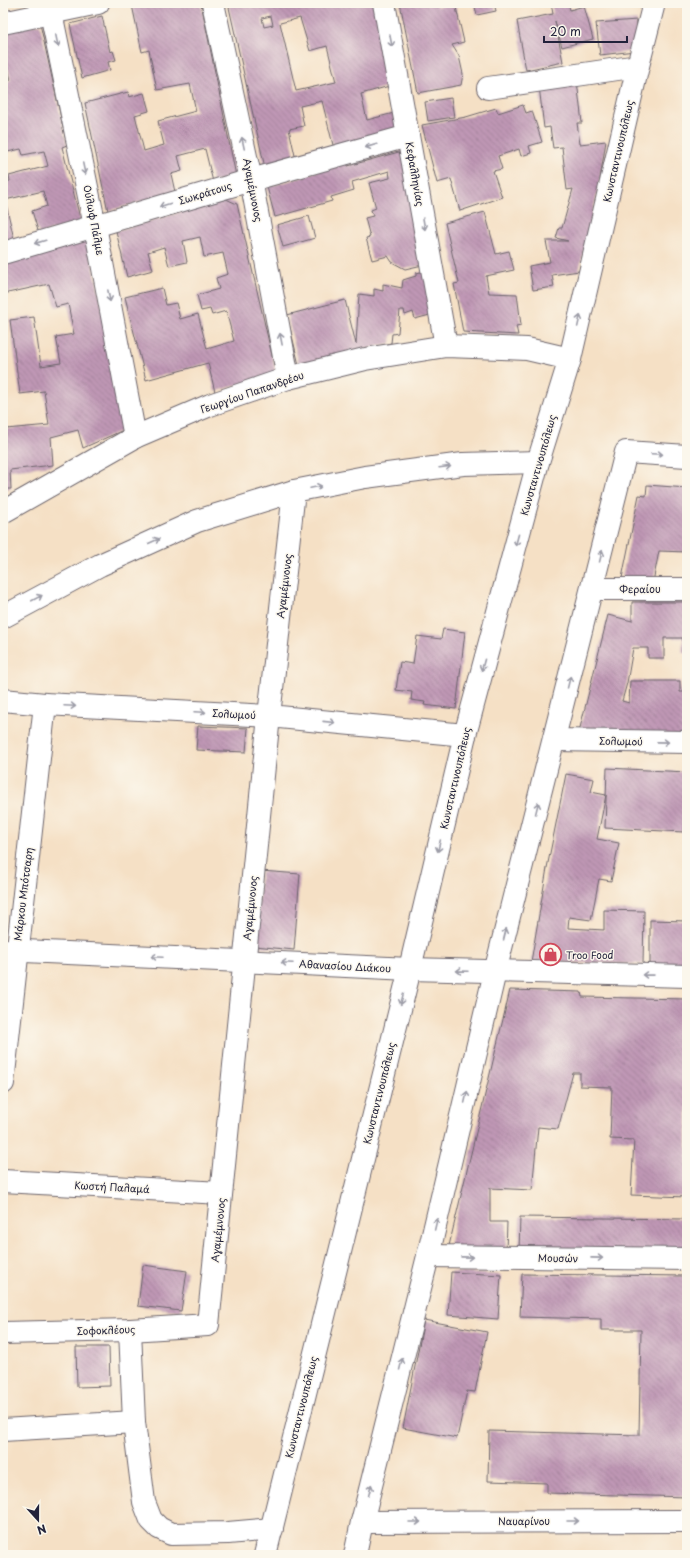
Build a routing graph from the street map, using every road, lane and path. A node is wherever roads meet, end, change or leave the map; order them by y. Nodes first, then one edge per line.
1 (98, 3) edge
2 (213, 3) edge
3 (384, 3) edge
4 (654, 3) edge
5 (50, 8) edge
6 (3, 23) edge
7 (638, 66) junction
8 (488, 88) dead end
9 (408, 136) junction
10 (251, 180) junction
11 (96, 226) junction
12 (3, 252) edge
13 (446, 346) junction
14 (570, 359) junction
15 (288, 378) junction
16 (135, 437) junction
17 (687, 456) edge
18 (538, 462) junction
19 (294, 491) junction
20 (3, 512) edge
21 (593, 589) junction
22 (687, 589) edge
23 (3, 617) edge
24 (3, 700) edge
25 (45, 704) junction
26 (269, 716) junction
27 (465, 735) junction
28 (554, 740) junction
29 (687, 742) edge
30 (10, 950) edge
31 (244, 961) junction
32 (410, 969) junction
33 (495, 972) junction
34 (687, 976) edge
35 (3, 1083) edge
36 (3, 1181) edge
37 (221, 1194) junction
38 (428, 1256) junction
39 (687, 1259) edge
40 (208, 1325) joint
41 (130, 1330) junction
42 (3, 1333) edge
43 (134, 1422) junction
44 (3, 1430) edge
45 (687, 1521) edge
46 (362, 1522) junction
47 (272, 1529) junction
48 (265, 1555) edge
49 (355, 1555) edge

1 - 5 street
10 -> 2 street, Αγαμέμνονος
3 -> 9 street, Κεφαλληνίας
4 - 7 street, Κωνσταντινουπόλεως
5 - 6 street
5 -> 11 street, Ούλωφ Πάλμε
7 - 8 street
14 -> 7 street, Κωνσταντινουπόλεως
9 -> 10 street, Σωκράτους
9 -> 13 street, Κεφαλληνίας
10 -> 11 street, Σωκράτους
15 -> 10 street, Αγαμέμνονος
11 -> 12 street, Σωκράτους
11 -> 16 street, Ούλωφ Πάλμε
13 - 14 street, Γεωργίου Παπανδρέου
13 - 15 street, Γεωργίου Παπανδρέου
14 - 18 street, Κωνσταντινουπόλεως
15 - 16 street, Γεωργίου Παπανδρέου
16 - 20 street, Γεωργίου Παπανδρέου
21 -> 17 street
19 -> 18 street
18 -> 27 street, Κωνσταντινουπόλεως
23 -> 19 street
19 - 26 street, Αγαμέμνονος
21 - 22 street, Φεραίου
28 -> 21 street
24 - 25 street, Σολωμού
25 -> 26 street, Σολωμού
25 - 30 street, Μάρκου Μπότσαρη
26 -> 27 street, Σολωμού
26 - 31 street, Αγαμέμνονος
27 -> 32 street, Κωνσταντινουπόλεως
28 -> 29 street, Σολωμού
33 -> 28 street
31 -> 30 street, Αθανασίου Διάκου
30 - 35 street, Μάρκου Μπότσαρη
32 -> 31 street, Αθανασίου Διάκου
31 - 37 street, Αγαμέμνονος
33 -> 32 street, Αθανασίου Διάκου
32 -> 47 street, Κωνσταντινουπόλεως
34 -> 33 street, Αθανασίου Διάκου
38 -> 33 street
36 - 37 street, Κωστή Παλαμά
37 - 40 street, Αγαμέμνονος
38 -> 39 street, Μουσών
46 -> 38 street
40 - 41 street, Σοφοκλέους
41 - 42 street, Σοφοκλέους
41 - 43 street
43 - 44 street
43 - 47 street
46 -> 45 street, Ναυαρίνου
46 - 49 street
47 - 48 street, Κωνσταντινουπόλεως

